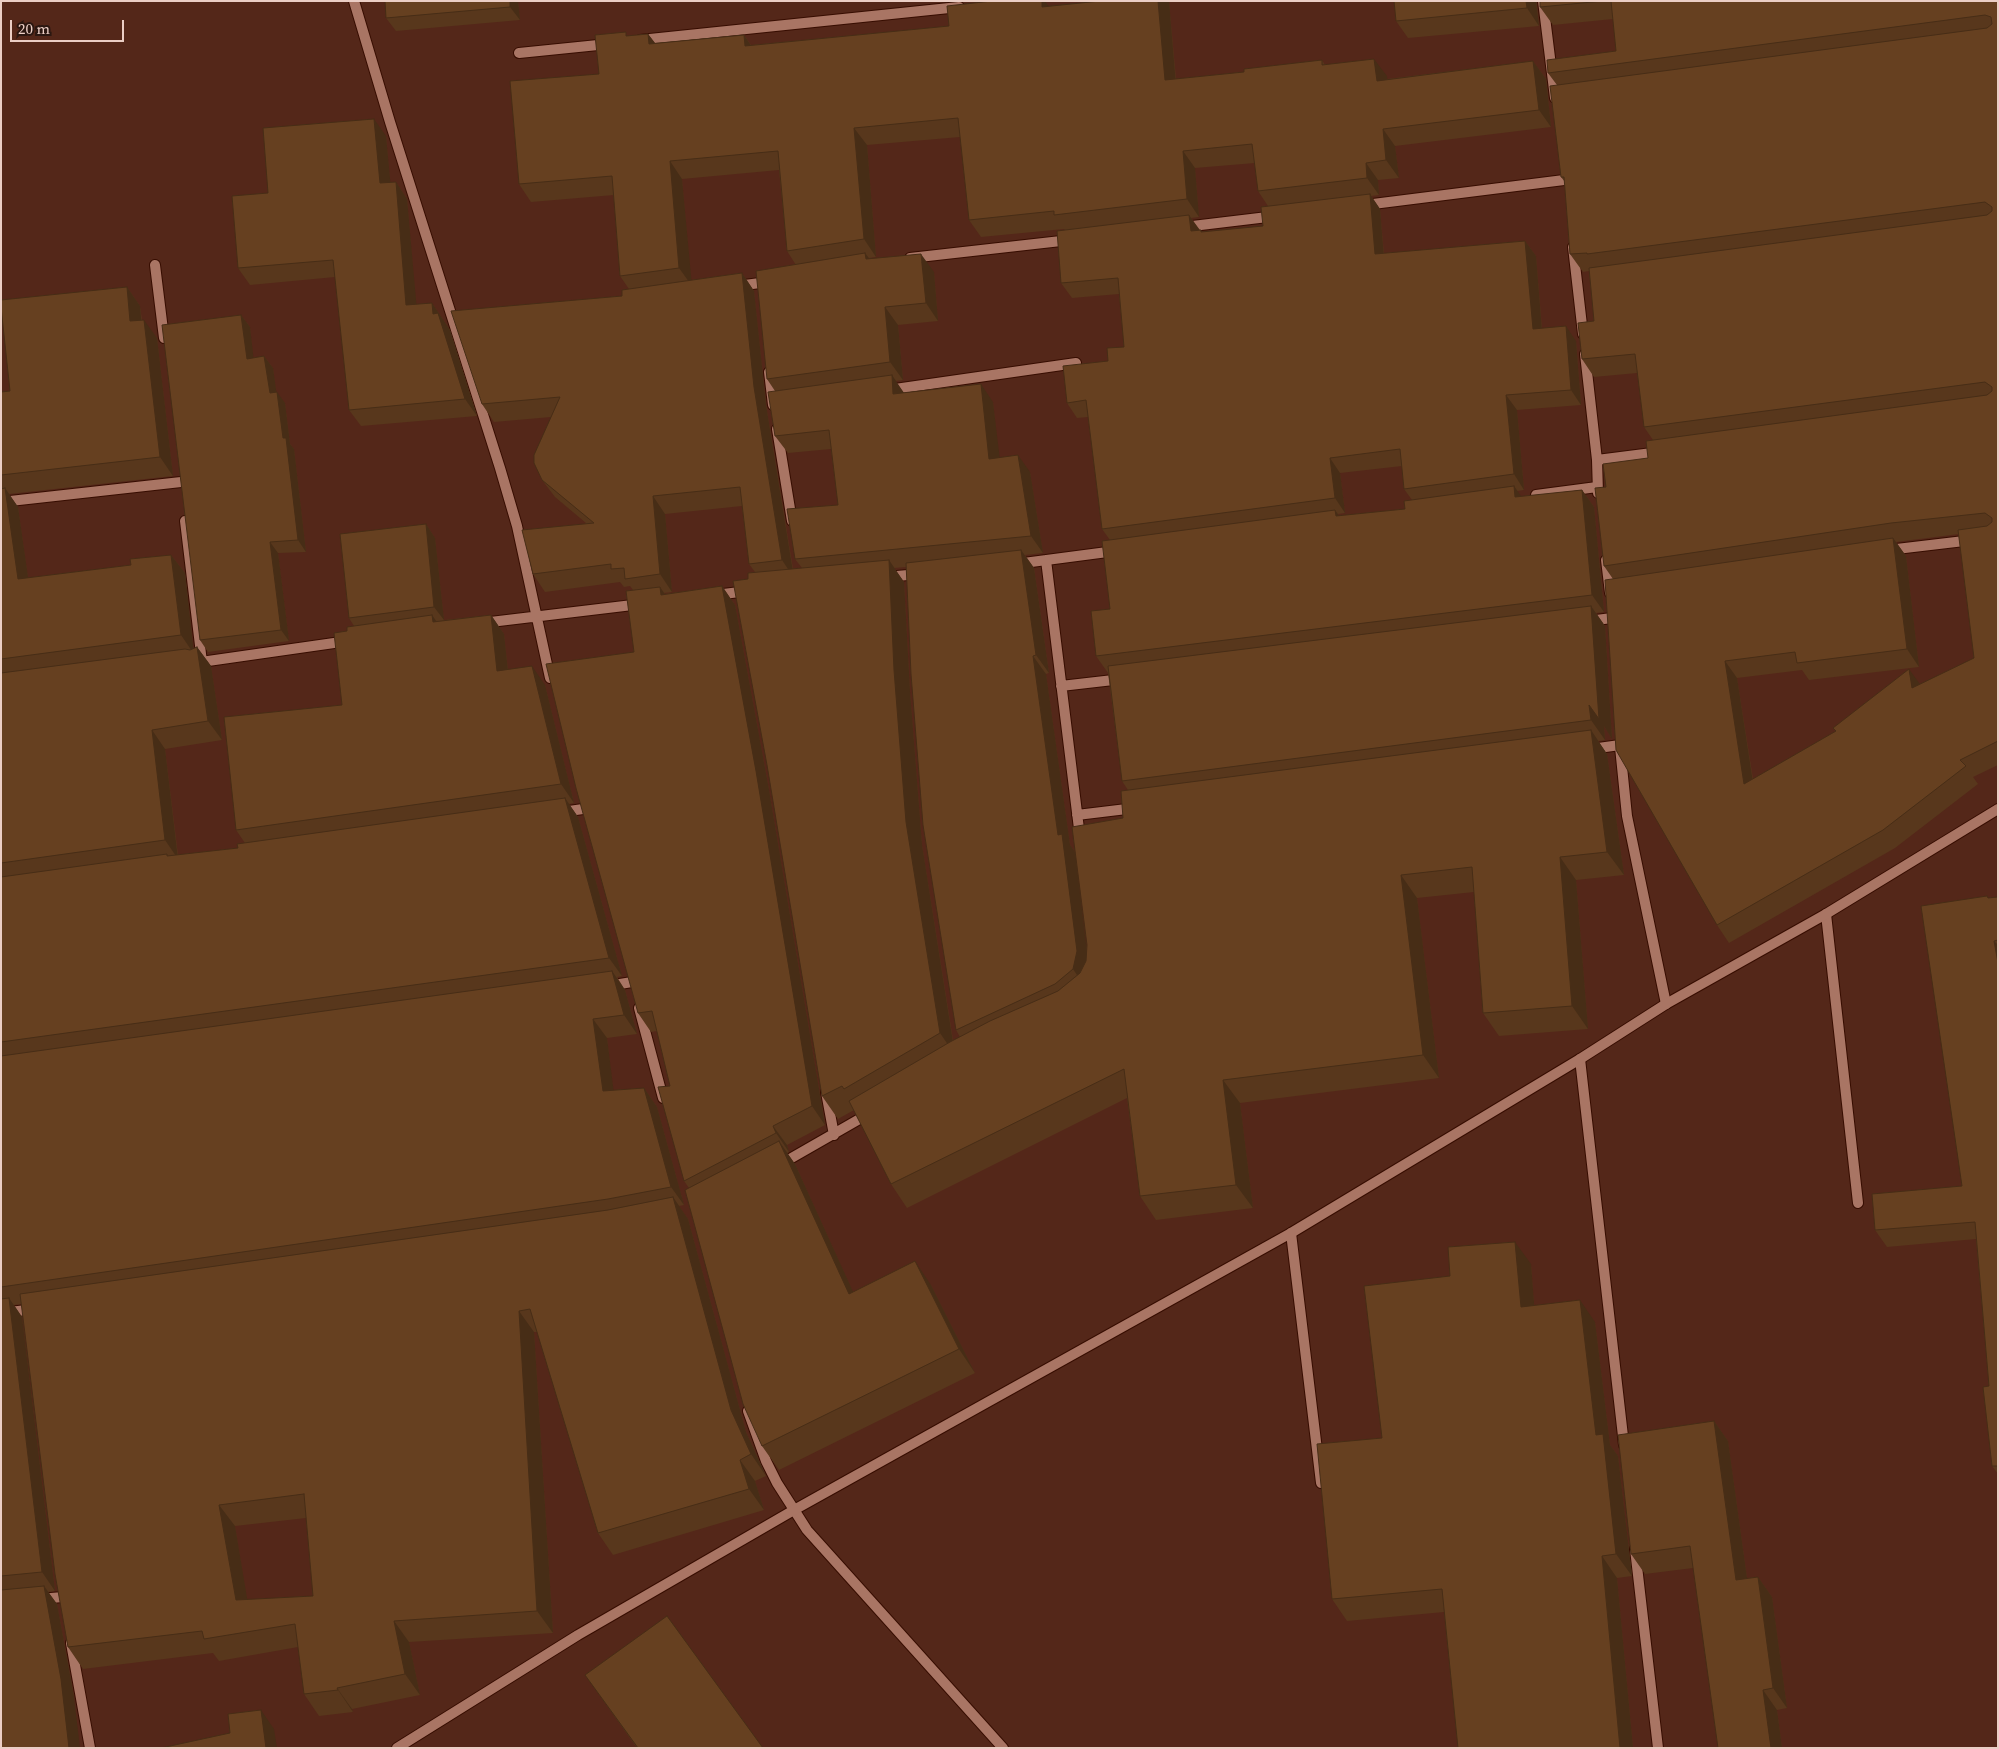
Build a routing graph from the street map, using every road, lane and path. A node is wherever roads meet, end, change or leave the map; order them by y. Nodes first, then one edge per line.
1 (354, 1) edge
2 (1543, 1) edge
3 (968, 6) edge
4 (519, 53) dead end
5 (1558, 100) edge
6 (1564, 180) edge
7 (1351, 206) edge
8 (1284, 215) edge
9 (1176, 228) edge
10 (1571, 236) edge
11 (1077, 239) edge
12 (900, 260) edge
13 (155, 265) dead end
14 (722, 288) edge
15 (761, 297) edge
16 (166, 354) edge
17 (768, 358) edge
18 (1076, 363) edge
19 (880, 391) edge
20 (1674, 450) edge
21 (1597, 460) junction
22 (181, 481) edge
23 (1597, 487) junction
24 (1528, 496) edge
25 (1, 502) edge
26 (1600, 506) edge
27 (184, 510) edge
28 (795, 536) edge
29 (1998, 537) edge
30 (1124, 550) edge
31 (1872, 552) edge
32 (1605, 554) edge
33 (1046, 560) junction
34 (1007, 564) edge
35 (931, 573) edge
36 (872, 578) edge
37 (758, 590) edge
38 (701, 597) edge
39 (652, 602) edge
40 (535, 615) junction
41 (1573, 622) edge
42 (466, 625) edge
43 (359, 640) edge
44 (202, 662) junction
45 (183, 664) edge
46 (1130, 678) edge
47 (1061, 686) junction
48 (554, 693) edge
49 (1580, 750) edge
50 (1146, 806) edge
51 (583, 809) edge
52 (1998, 809) edge
53 (553, 814) edge
54 (1077, 815) junction
55 (1081, 844) edge
56 (1826, 914) junction
57 (593, 988) edge
58 (1666, 1004) junction
59 (1580, 1059) junction
60 (824, 1078) edge
61 (665, 1106) edge
62 (878, 1108) edge
63 (834, 1135) junction
64 (773, 1169) edge
65 (1858, 1203) dead end
66 (1291, 1233) junction
67 (48, 1307) edge
68 (1, 1313) edge
69 (746, 1401) edge
70 (1624, 1452) edge
71 (1321, 1486) edge
72 (794, 1510) junction
73 (1634, 1541) edge
74 (63, 1597) edge
75 (28, 1600) edge
76 (70, 1635) edge
77 (90, 1748) edge
78 (397, 1748) edge
79 (1002, 1748) edge
80 (1658, 1748) edge

1 - 40 street
2 - 5 street
3 - 4 street
6 - 7 street
8 - 9 street
10 - 21 street
11 - 12 street
13 - 16 street
14 - 15 street
17 - 28 street
18 - 19 street
20 - 21 street
21 - 23 street
22 - 25 street
23 - 24 street
23 - 26 street
27 - 44 street
29 - 31 street
30 - 33 street
32 - 41 street
33 - 34 street
33 - 47 street
35 - 36 street
37 - 38 street
39 - 40 street
40 - 42 street
40 - 48 street
43 - 44 street
44 - 45 street
46 - 47 street
47 - 54 street
49 - 58 street
50 - 54 street
51 - 53 street
52 - 56 street
54 - 55 street
56 - 58 street
56 - 65 street
57 - 61 street
58 - 59 street
59 - 66 street
59 - 70 street
60 - 63 street
62 - 63 street
63 - 64 street
66 - 71 street
66 - 72 street
67 - 68 street
69 - 72 street
72 - 78 street
72 - 79 street
73 - 80 street
74 - 75 street
76 - 77 street

